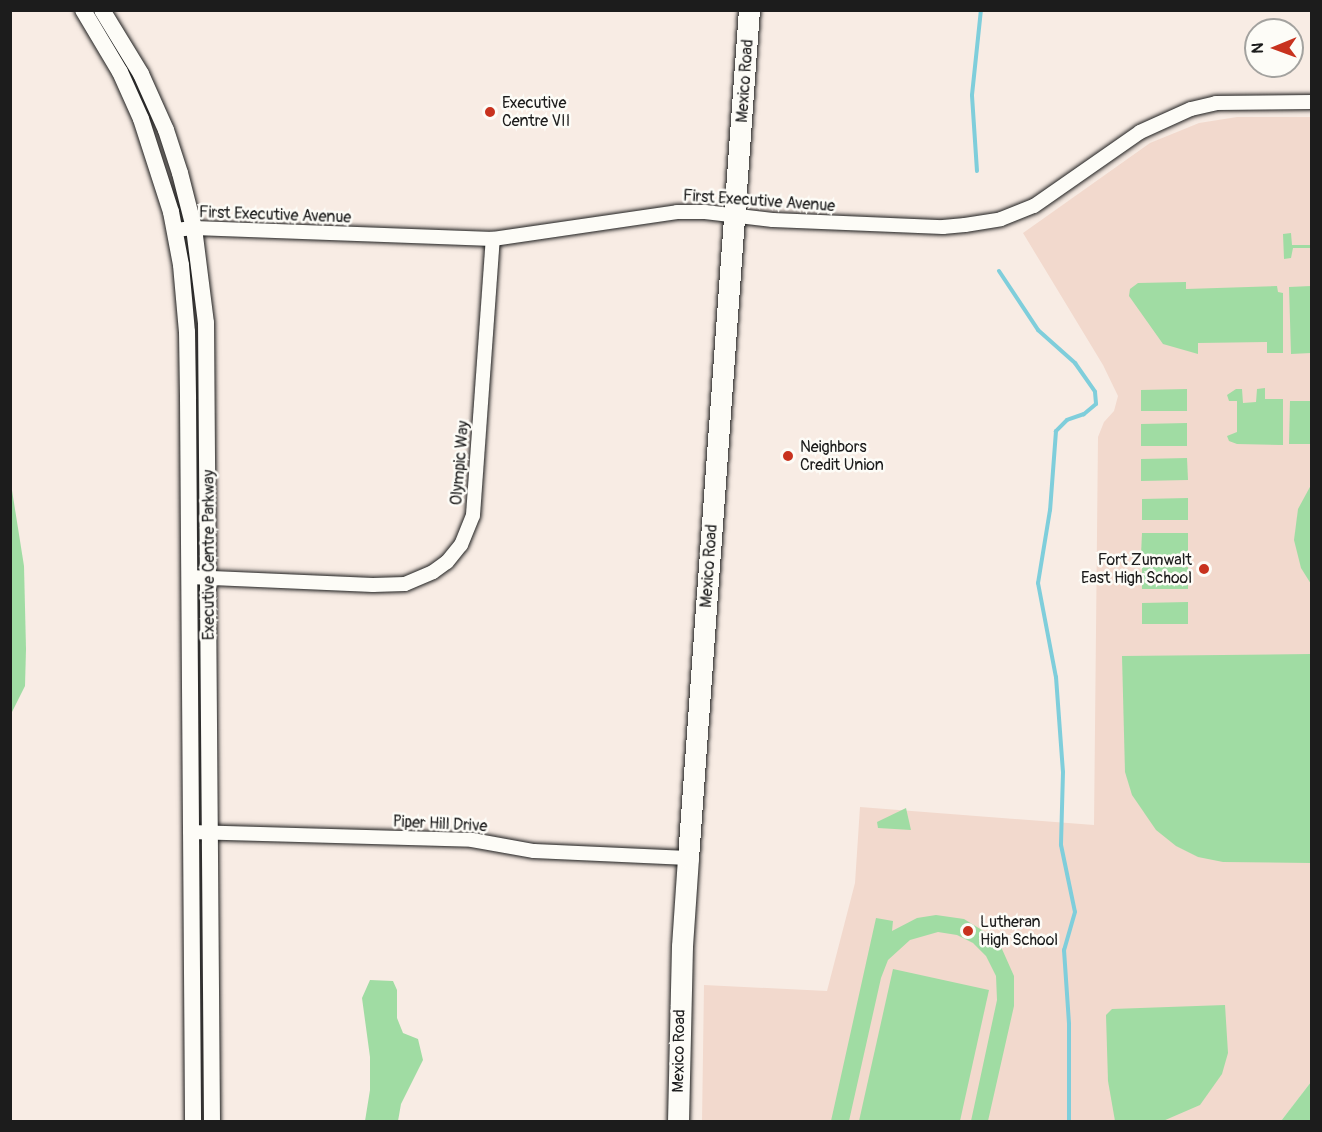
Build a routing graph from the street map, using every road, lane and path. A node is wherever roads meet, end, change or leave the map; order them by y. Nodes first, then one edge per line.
1 (83, 10) edge
2 (102, 10) edge
3 (749, 10) edge
4 (1311, 102) edge
5 (736, 216) junction
6 (194, 228) junction
7 (175, 230) junction
8 (494, 239) junction
9 (210, 576) junction
10 (189, 577) junction
11 (190, 832) junction
12 (211, 834) junction
13 (688, 858) junction
14 (194, 1122) edge
15 (212, 1122) edge
16 (678, 1122) edge

1 - 7 street, Executive Centre Parkway
2 - 6 street, Executive Centre Parkway
3 - 5 main road, Mexico Road
4 - 5 street, First Executive Avenue
5 - 8 street, First Executive Avenue
5 - 13 main road, Mexico Road
6 - 7 street, First Executive Avenue
6 - 8 street, First Executive Avenue
6 - 9 street, Executive Centre Parkway
7 - 10 street, Executive Centre Parkway
8 - 9 street, Olympic Way
9 - 10 street, Olympic Way
9 - 12 street, Executive Centre Parkway
10 - 11 street, Executive Centre Parkway
11 - 12 street, Piper Hill Drive
11 - 14 street, Executive Centre Parkway
12 - 13 street, Piper Hill Drive
12 - 15 street, Executive Centre Parkway
13 - 16 main road, Mexico Road

